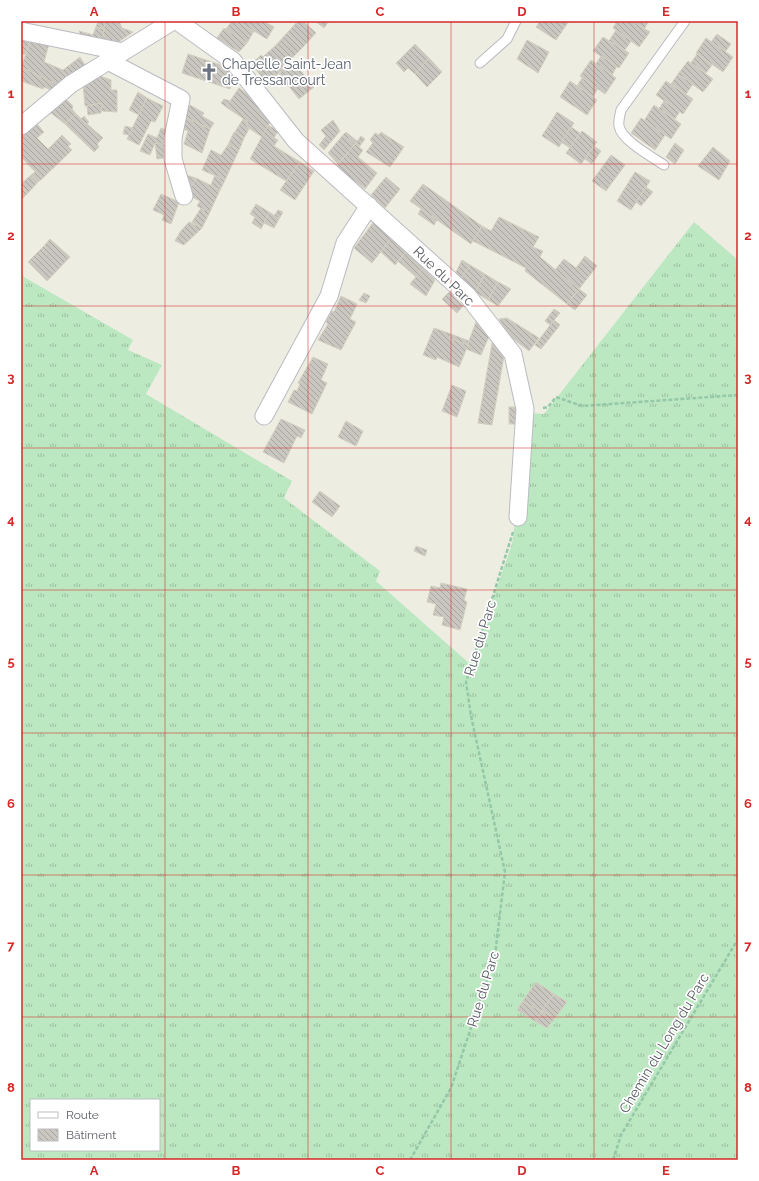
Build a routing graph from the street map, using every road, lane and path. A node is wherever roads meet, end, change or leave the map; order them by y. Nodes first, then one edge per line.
1 (173, 21) edge
2 (177, 21) edge
3 (516, 21) edge
4 (685, 21) edge
5 (21, 32) edge
6 (123, 52) junction
7 (108, 61) junction
8 (480, 63) dead end
9 (21, 126) edge
10 (664, 165) dead end
11 (184, 196) dead end
12 (369, 206) junction
13 (738, 395) edge
14 (525, 409) junction
15 (264, 416) dead end
16 (518, 517) joint
17 (738, 939) edge
18 (410, 1160) edge
19 (614, 1160) edge

1 - 6 street
2 - 12 street, Rue du Parc
3 - 8 lane
4 - 10 lane
5 - 6 street
6 - 7 street
7 - 9 street
7 - 11 street
12 - 14 street, Rue du Parc
12 - 15 street
13 - 14 path
14 - 16 street, Rue du Parc
16 - 18 path, Rue du Parc
17 - 19 path, Chemin du Long du Parc

